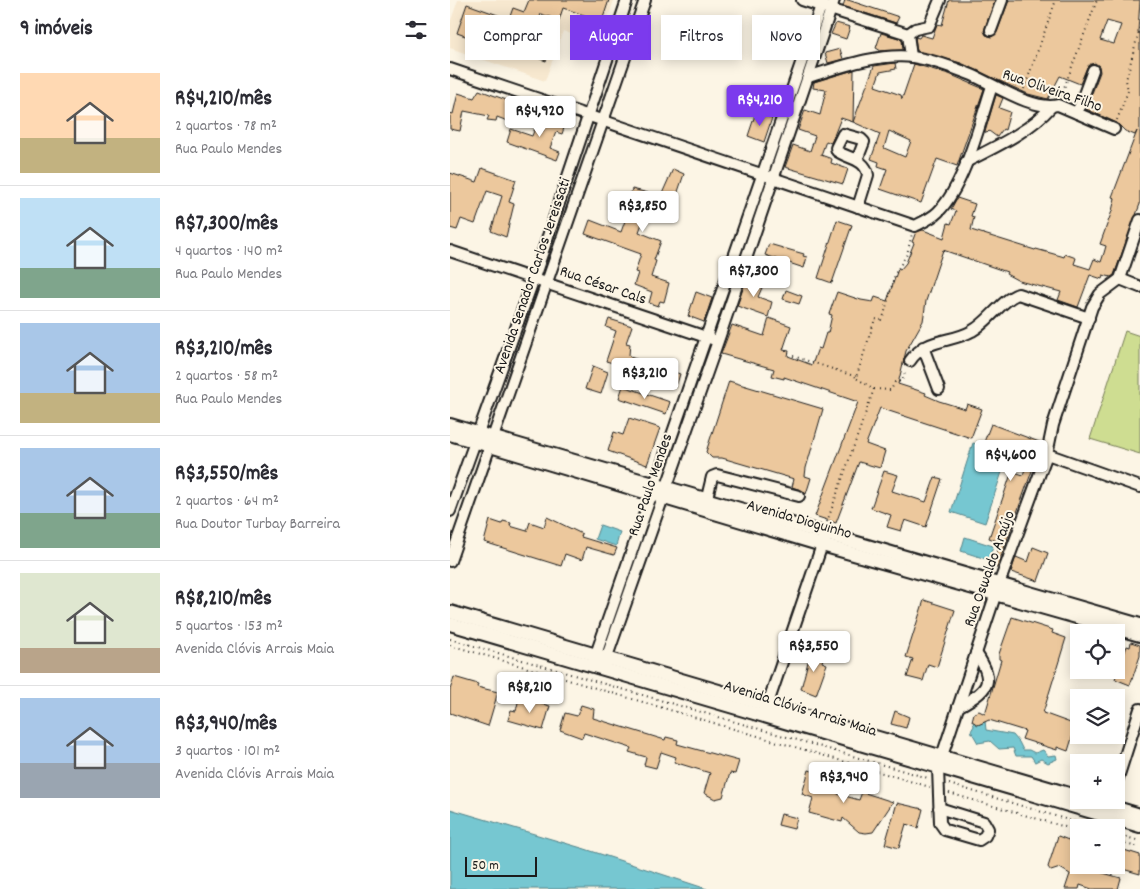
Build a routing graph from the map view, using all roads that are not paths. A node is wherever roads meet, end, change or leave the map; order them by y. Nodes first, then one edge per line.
1 (627, 0) edge
2 (645, 0) edge
3 (802, 0) edge
4 (940, 0) edge
5 (1002, 0) edge
6 (827, 4) edge
7 (820, 23) edge
8 (991, 30) dead end
9 (908, 34) junction
10 (911, 57) junction
11 (806, 60) edge
12 (811, 60) edge
13 (450, 69) edge
14 (1093, 70) dead end
15 (808, 77) junction
16 (992, 86) junction
17 (1054, 106) junction
18 (1077, 113) junction
19 (588, 116) junction
20 (782, 116) junction
21 (603, 121) junction
22 (793, 121) junction
23 (1114, 129) road end
24 (857, 160) dead end
25 (966, 162) junction
26 (760, 174) junction
27 (774, 178) junction
28 (858, 206) junction
29 (1140, 220) edge
30 (450, 251) edge
31 (534, 278) junction
32 (1120, 279) junction
33 (548, 282) junction
34 (1140, 287) edge
35 (1089, 318) junction
36 (706, 337) junction
37 (718, 341) junction
38 (923, 347) junction
39 (910, 361) road end
40 (939, 389) dead end
41 (450, 425) edge
42 (674, 428) junction
43 (686, 432) junction
44 (450, 434) edge
45 (476, 437) junction
46 (490, 442) junction
47 (1047, 454) junction
48 (1140, 487) edge
49 (659, 491) junction
50 (799, 496) dead end
51 (706, 504) junction
52 (450, 510) edge
53 (824, 538) junction
54 (450, 561) edge
55 (998, 589) junction
56 (450, 612) edge
57 (450, 624) edge
58 (1140, 625) edge
59 (1140, 635) edge
60 (976, 653) junction
61 (599, 661) junction
62 (958, 707) junction
63 (1140, 709) edge
64 (766, 711) junction
65 (1125, 756) edge
66 (940, 762) junction
67 (1070, 795) edge
68 (1070, 797) edge
69 (940, 808) junction
70 (1112, 809) edge
71 (1117, 809) edge
72 (1140, 815) edge
73 (1140, 826) edge

1 - 19 street, Avenida Senador Carlos Jereissati
2 - 21 street, Avenida Senador Carlos Jereissati
3 - 6 street
4 - 9 street
5 - 8 street
6 - 7 street, Rua Paulo Mendes
6 - 9 street
9 - 10 street
10 - 15 street, Rua Oliveira Filho
10 - 16 street, Rua Oliveira Filho
11 - 20 street, Rua Paulo Mendes
12 - 15 street, Rua Paulo Mendes
13 - 19 street
14 - 18 street
15 - 22 street, Rua Paulo Mendes
16 - 17 street, Rua Oliveira Filho
16 - 25 street
17 - 18 street, Rua Oliveira Filho
17 - 25 street
18 - 23 street, Rua Oliveira Filho
19 - 21 street
19 - 31 street, Avenida Senador Carlos Jereissati
20 - 22 street
20 - 26 street, Rua Paulo Mendes
21 - 26 street
21 - 33 street, Avenida Senador Carlos Jereissati
22 - 27 street, Rua Paulo Mendes
24 - 28 street
25 - 28 street
26 - 27 street
26 - 36 street, Rua Paulo Mendes
27 - 28 street
27 - 37 street, Rua Paulo Mendes
29 - 32 street
30 - 31 street, Rua César Cals
31 - 33 street, Rua César Cals
31 - 45 street, Avenida Senador Carlos Jereissati
32 - 34 street
32 - 35 street, Rua Oswaldo Araújo
33 - 36 street, Rua César Cals
33 - 46 street, Avenida Senador Carlos Jereissati
35 - 38 street
35 - 47 street, Rua Oswaldo Araújo
36 - 37 street, Rua César Cals
36 - 42 street, Rua Paulo Mendes
37 - 43 street, Rua Paulo Mendes
38 - 39 street
38 - 40 street
41 - 45 main road, Avenida Dioguinho
42 - 43 street
42 - 49 street, Rua Paulo Mendes
43 - 49 street, Rua Paulo Mendes
44 - 45 main road, Avenida Dioguinho
45 - 46 main road, Avenida Dioguinho
45 - 52 street, Avenida Senador Carlos Jereissati
46 - 49 main road, Avenida Dioguinho
46 - 54 street, Avenida Senador Carlos Jereissati
47 - 48 street
47 - 55 street, Rua Oswaldo Araújo
49 - 51 main road, Avenida Dioguinho
49 - 61 street, Rua Paulo Mendes
50 - 51 street
51 - 53 main road, Avenida Dioguinho
53 - 55 main road, Avenida Dioguinho
53 - 64 street
55 - 58 main road, Avenida Dioguinho
55 - 59 main road, Avenida Dioguinho
55 - 60 street, Rua Oswaldo Araújo
56 - 61 main road, Avenida Clóvis Arrais Maia
57 - 61 main road, Avenida Clóvis Arrais Maia
60 - 62 street, Rua Oswaldo Araújo
60 - 62 street
61 - 64 main road, Avenida Clóvis Arrais Maia
62 - 66 street, Rua Oswaldo Araújo
63 - 65 street
64 - 66 main road, Avenida Clóvis Arrais Maia
66 - 67 main road, Avenida Clóvis Arrais Maia
66 - 68 main road, Avenida Clóvis Arrais Maia
66 - 69 street
69 - 69 street
70 - 73 main road, Avenida Clóvis Arrais Maia
71 - 72 main road, Avenida Clóvis Arrais Maia

